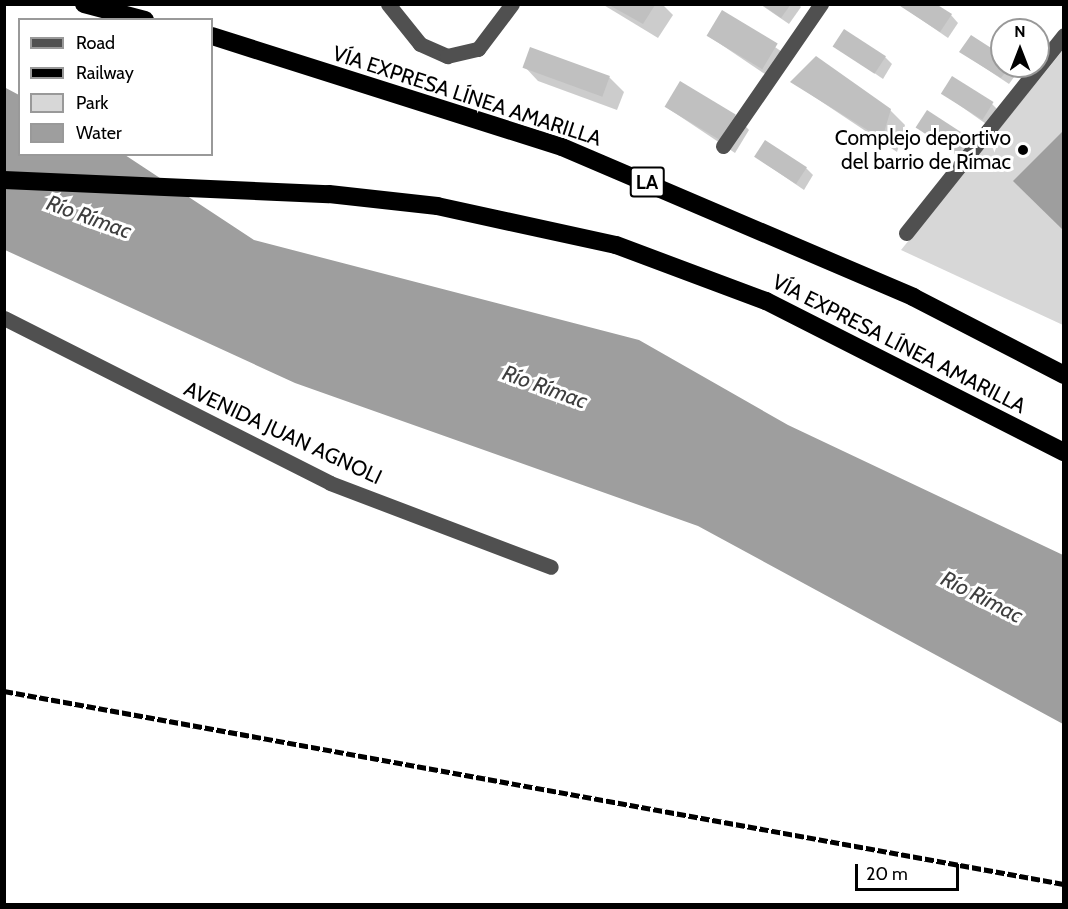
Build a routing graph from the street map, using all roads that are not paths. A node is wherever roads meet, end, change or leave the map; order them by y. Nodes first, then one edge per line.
1 (84, 4) edge
2 (388, 4) edge
3 (512, 4) edge
4 (821, 4) edge
5 (137, 18) edge
6 (1064, 35) edge
7 (213, 36) edge
8 (723, 146) dead end
9 (4, 180) edge
10 (906, 232) dead end
11 (4, 318) edge
12 (1064, 375) edge
13 (1064, 452) edge
14 (552, 567) dead end

1 - 5 highway
2 - 3 street
4 - 8 street
6 - 10 street
7 - 12 highway, VÍA EXPRESA LÍNEA AMARILLA / LA
9 - 13 highway, VÍA EXPRESA LÍNEA AMARILLA
11 - 14 street, AVENIDA JUAN AGNOLI

